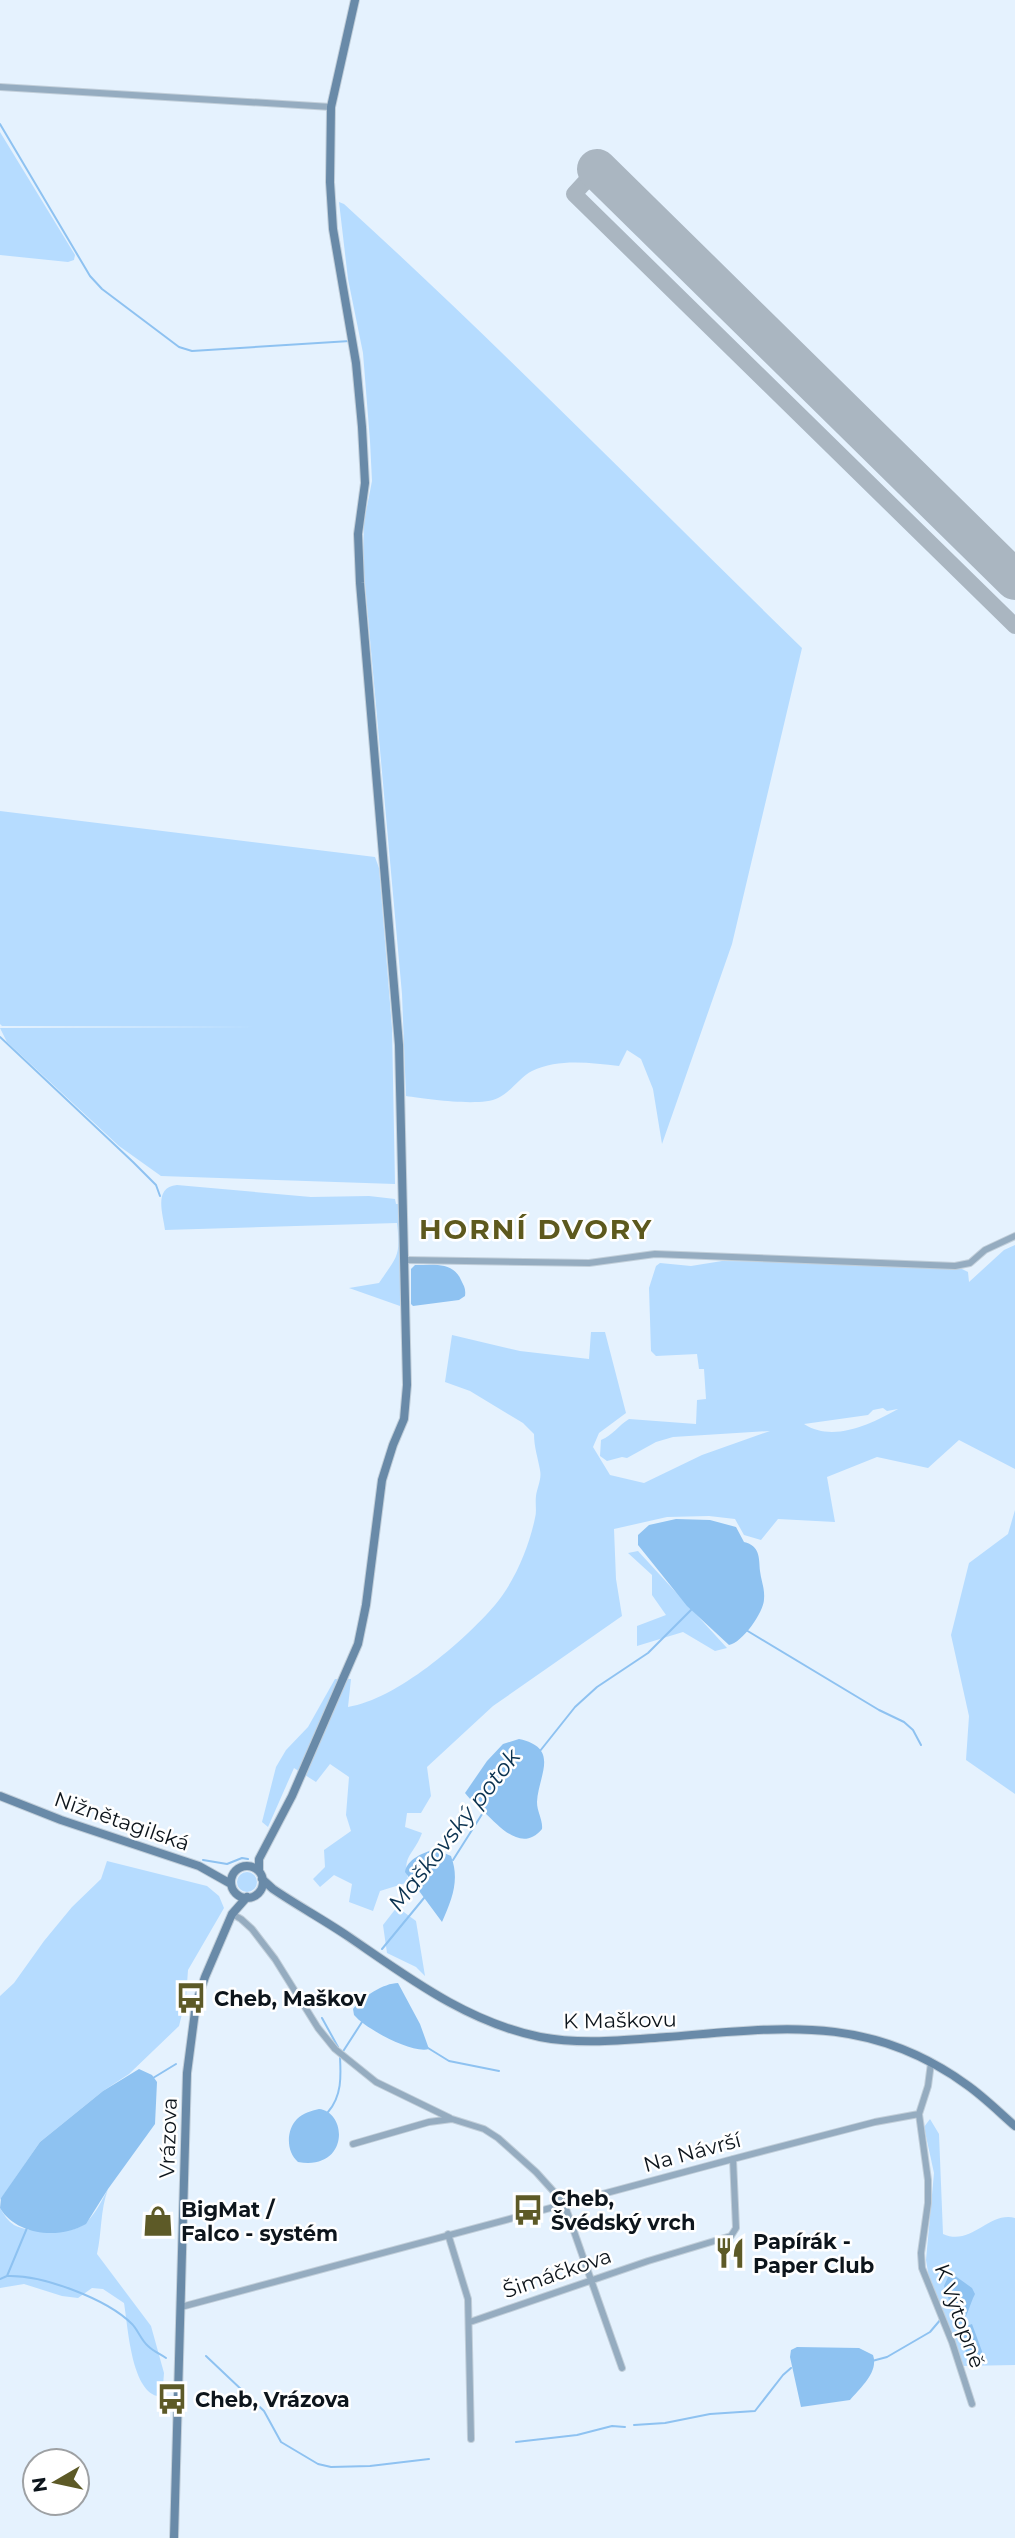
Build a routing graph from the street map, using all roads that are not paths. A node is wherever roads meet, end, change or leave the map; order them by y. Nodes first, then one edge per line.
1 (355, 0) edge
2 (0, 87) edge
3 (331, 107) junction
4 (1015, 1236) edge
5 (406, 1260) junction
6 (0, 1796) edge
7 (259, 1859) junction
8 (199, 1866) junction
9 (247, 1866) junction
10 (237, 1870) junction
11 (261, 1875) junction
12 (233, 1887) junction
13 (257, 1894) junction
14 (247, 1897) junction
15 (289, 1900) junction
16 (232, 1914) junction
17 (932, 2063) junction
18 (919, 2113) junction
19 (452, 2119) junction
20 (1015, 2126) edge
21 (353, 2144) dead end
22 (733, 2159) junction
23 (565, 2203) junction
24 (448, 2234) junction
25 (591, 2280) junction
26 (181, 2307) junction
27 (470, 2322) junction
28 (622, 2368) dead end
29 (972, 2404) dead end
30 (471, 2439) dead end
31 (174, 2538) edge

1 - 3 street
2 - 3 street
3 - 5 street
4 - 5 street
5 - 7 street
6 - 8 street, Nižnětagilská
7 - 9 street
7 - 11 street
8 - 10 street
8 - 12 street, Nižnětagilská
9 - 10 street
9 - 11 street
10 - 12 street
11 - 13 street
11 - 15 street, K Maškovu
12 - 14 street
12 - 16 street
13 - 14 street
13 - 15 street
14 - 16 street, Vrázova
15 - 17 street, K Maškovu
16 - 19 street
16 - 26 street, Vrázova
17 - 18 street
17 - 20 street, K Maškovu
18 - 22 street, Na Návrší
18 - 29 street, K Výtopně
19 - 21 street
19 - 23 street
22 - 23 street, Na Návrší
22 - 25 street, Šimáčkova
23 - 24 street, Na Návrší
23 - 25 street
24 - 26 street, Na Návrší
24 - 27 street
25 - 27 street, Šimáčkova
25 - 28 street
26 - 31 street, Vrázova
27 - 30 street

